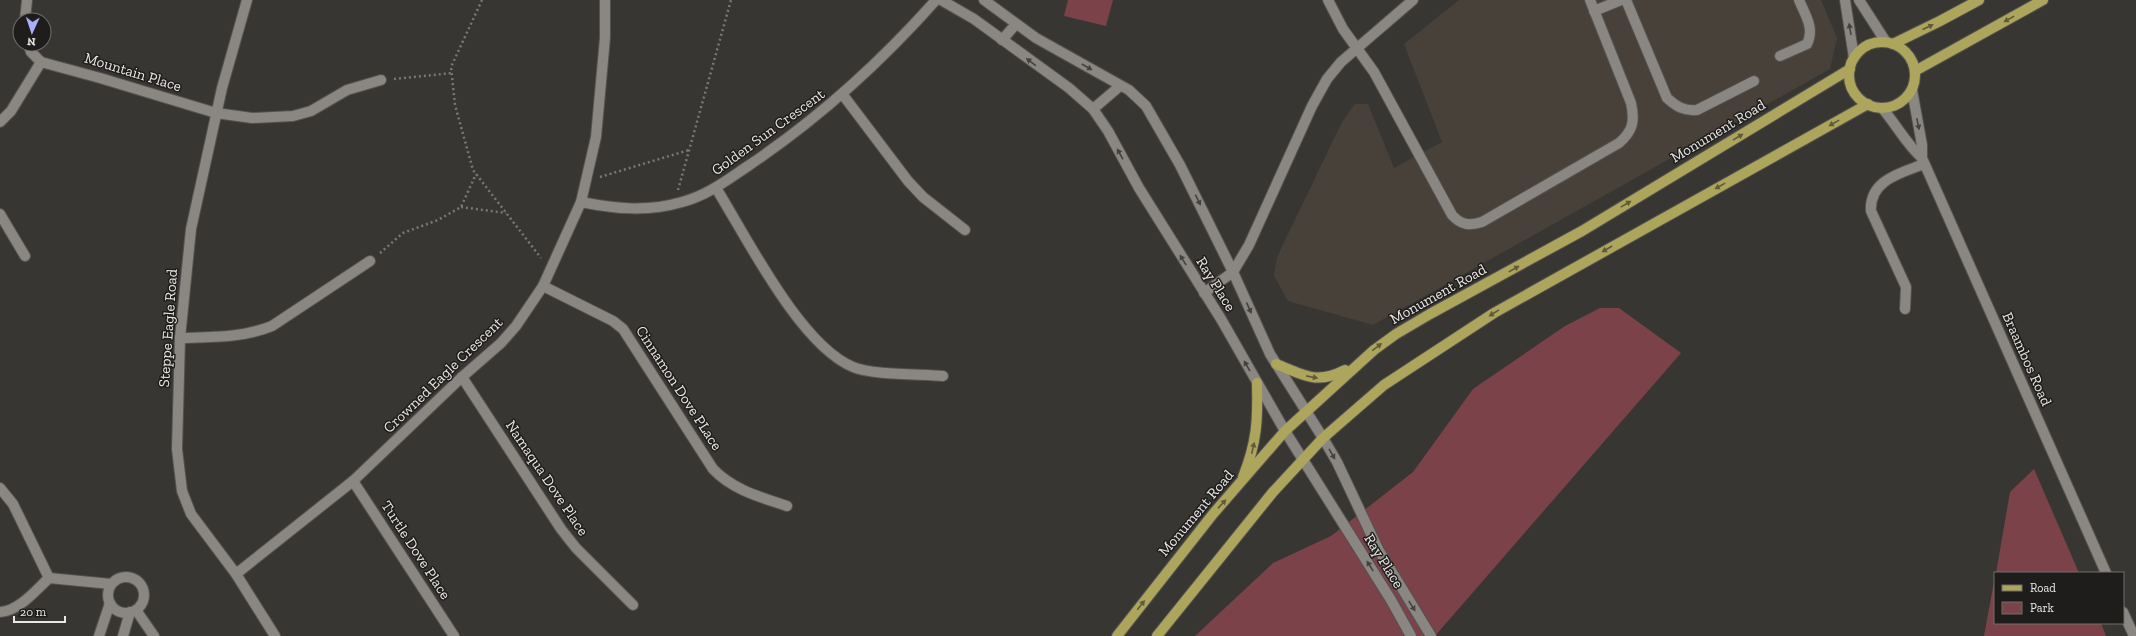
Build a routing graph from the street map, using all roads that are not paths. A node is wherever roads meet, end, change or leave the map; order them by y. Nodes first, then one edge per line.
1 (27, 0) edge
2 (247, 0) edge
3 (605, 0) edge
4 (936, 0) edge
5 (941, 0) edge
6 (984, 0) edge
7 (1328, 0) edge
8 (1414, 0) edge
9 (1621, 0) edge
10 (1626, 0) edge
11 (1799, 0) edge
12 (1845, 0) edge
13 (1859, 0) edge
14 (1978, 0) edge
15 (2043, 0) edge
16 (1594, 4) edge
17 (26, 12) edge
18 (1016, 24) junction
19 (1002, 40) junction
20 (1889, 43) junction
21 (1358, 48) junction
22 (31, 52) edge
23 (1780, 56) dead end
24 (1854, 58) junction
25 (41, 62) junction
26 (1850, 69) junction
27 (1915, 71) junction
28 (381, 80) road end
29 (1754, 81) dead end
30 (1120, 86) junction
31 (1912, 90) junction
32 (843, 95) junction
33 (1868, 104) junction
34 (1882, 108) junction
35 (1093, 109) junction
36 (216, 113) junction
37 (0, 122) edge
38 (1923, 161) junction
39 (716, 188) junction
40 (581, 202) junction
41 (0, 214) edge
42 (965, 230) dead end
43 (25, 256) dead end
44 (370, 261) road end
45 (1233, 272) junction
46 (543, 286) junction
47 (1204, 293) junction
48 (1905, 308) dead end
49 (180, 338) junction
50 (1276, 364) junction
51 (1356, 364) junction
52 (943, 376) dead end
53 (462, 377) junction
54 (1257, 383) junction
55 (1305, 411) junction
56 (1285, 431) junction
57 (1323, 438) junction
58 (1304, 460) junction
59 (353, 481) junction
60 (1240, 484) junction
61 (0, 488) edge
62 (787, 506) dead end
63 (2106, 572) edge
64 (236, 574) junction
65 (50, 578) junction
66 (111, 584) junction
67 (110, 603) junction
68 (633, 605) dead end
69 (133, 611) junction
70 (0, 612) edge
71 (2124, 614) edge
72 (99, 636) edge
73 (123, 636) edge
74 (154, 636) edge
75 (275, 636) edge
76 (454, 636) edge
77 (1117, 636) edge
78 (1157, 636) edge
79 (1411, 636) edge
80 (1432, 636) edge
81 (2134, 636) edge

1 - 17 street
2 - 36 street, Steppe Eagle Road
3 - 40 street, Crowned Eagle Crescent
4 - 32 street, Golden Sun Crescent
5 - 19 street, Ray Place
6 - 18 street, Ray Place
7 - 21 street
8 - 21 street
9 - 16 street
10 - 29 street
11 - 23 street
24 -> 12 street
13 - 20 street
20 -> 14 main road
15 -> 27 main road
16 - 21 street
18 - 19 street
18 -> 30 street, Ray Place
35 -> 19 street, Ray Place
20 - 24 main road
20 - 27 main road
21 - 45 street
22 - 25 street
24 - 26 main road
25 - 36 street, Mountain Place
25 - 37 street
26 - 33 main road
51 -> 26 main road, Monument Road
27 - 31 main road
28 - 36 street, Mountain Place
30 - 35 street
30 -> 45 street, Ray Place
31 - 34 main road
31 -> 38 street, Braambos Road
32 - 39 street, Golden Sun Crescent
32 - 42 street
33 - 34 main road
33 -> 57 main road
34 - 38 street, Braambos Road
47 -> 35 street, Ray Place
36 - 49 street, Steppe Eagle Road
38 - 48 street
38 - 63 street, Braambos Road
39 - 40 street, Golden Sun Crescent
39 - 52 street
40 - 46 street, Crowned Eagle Crescent
41 - 43 street
44 - 49 street
45 - 47 street
45 -> 50 street, Ray Place
46 - 53 street, Crowned Eagle Crescent
46 - 62 street, Cinnamon Dove PLace
54 -> 47 street, Ray Place
49 - 64 street, Steppe Eagle Road
50 -> 51 main road
50 - 55 street, Ray Place
51 - 55 main road, Monument Road
53 - 59 street, Crowned Eagle Crescent
53 - 68 street, Namaqua Dove Place
54 - 56 street, Ray Place
60 -> 54 main road
55 - 56 main road, Monument Road
55 - 57 street, Ray Place
56 - 58 street, Ray Place
56 - 60 main road, Monument Road
57 - 58 main road
57 -> 80 street, Ray Place
58 - 78 main road
79 -> 58 street, Ray Place
59 - 64 street, Crowned Eagle Crescent
59 - 76 street, Turtle Dove Place
77 -> 60 main road, Monument Road
61 - 65 street
64 - 75 street, Steppe Eagle Road
65 - 66 street
65 - 70 street
66 - 67 street
66 - 69 street
67 - 69 street
67 - 72 street
69 - 73 street
69 - 74 street
71 - 81 street

